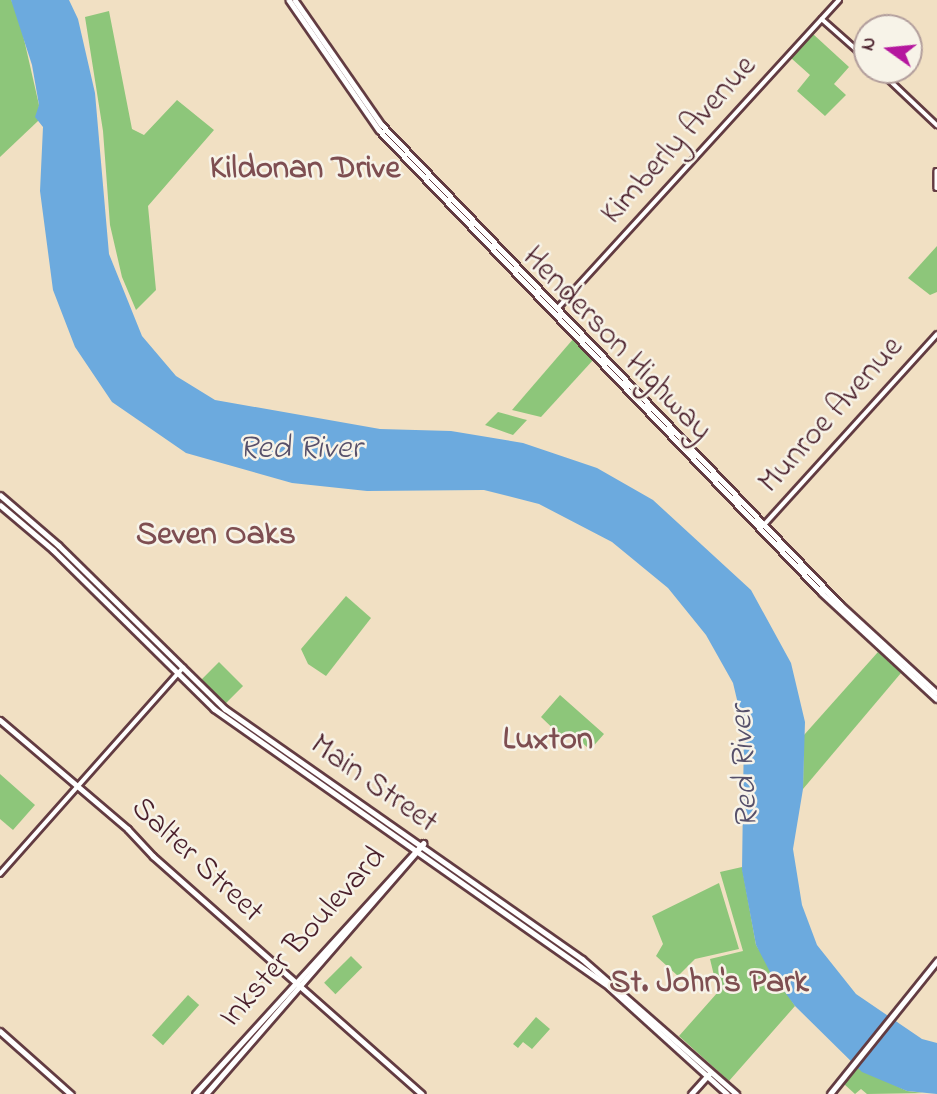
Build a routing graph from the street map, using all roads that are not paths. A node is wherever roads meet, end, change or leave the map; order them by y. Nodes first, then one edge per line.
1 (289, 0) edge
2 (295, 0) edge
3 (839, 0) edge
4 (822, 19) junction
5 (323, 44) junction
6 (853, 47) edge
7 (894, 84) edge
8 (937, 125) edge
9 (937, 171) edge
10 (937, 188) edge
11 (555, 310) junction
12 (937, 334) edge
13 (0, 495) edge
14 (0, 505) edge
15 (763, 527) junction
16 (125, 611) junction
17 (115, 612) junction
18 (133, 619) junction
19 (124, 621) junction
20 (183, 668) junction
21 (178, 674) junction
22 (937, 693) edge
23 (937, 699) edge
24 (218, 703) junction
25 (209, 705) junction
26 (0, 720) edge
27 (77, 787) junction
28 (418, 848) junction
29 (0, 874) edge
30 (937, 961) edge
31 (295, 982) junction
32 (300, 987) junction
33 (0, 1031) edge
34 (709, 1074) junction
35 (71, 1094) edge
36 (195, 1094) edge
37 (206, 1094) edge
38 (422, 1094) edge
39 (691, 1094) edge
40 (727, 1094) edge
41 (736, 1094) edge
42 (830, 1094) edge

1 - 5 main road, Henderson Highway
2 - 5 main road, Henderson Highway
3 - 4 street, Kimberly Avenue
4 - 6 street
4 - 11 street, Kimberly Avenue
5 - 11 main road, Henderson Highway
7 - 8 street
9 - 10 street
11 - 15 main road, Henderson Highway
12 - 15 street, Munroe Avenue
13 - 16 main road, Main Street
14 - 17 main road, Main Street
15 - 22 main road, Henderson Highway
15 - 23 main road, Henderson Highway
16 - 17 main road
16 - 18 main road, Main Street
17 - 19 main road, Main Street
18 - 19 main road
18 - 20 main road, Main Street
19 - 21 main road, Main Street
20 - 21 street
20 - 24 main road, Main Street
21 - 25 main road, Main Street
21 - 27 street
24 - 25 main road
24 - 28 main road, Main Street
25 - 28 main road, Main Street
26 - 27 main road, Salter Street
27 - 29 street
27 - 31 main road, Salter Street
28 - 31 main road, Inkster Boulevard
28 - 32 main road, Inkster Boulevard
28 - 34 main road, Main Street
30 - 42 main road
31 - 32 main road, Salter Street
31 - 36 main road, Inkster Boulevard
32 - 37 main road, Inkster Boulevard
32 - 38 main road, Salter Street
33 - 35 main road
34 - 39 main road
34 - 40 main road, Main Street
34 - 41 main road, Main Street

